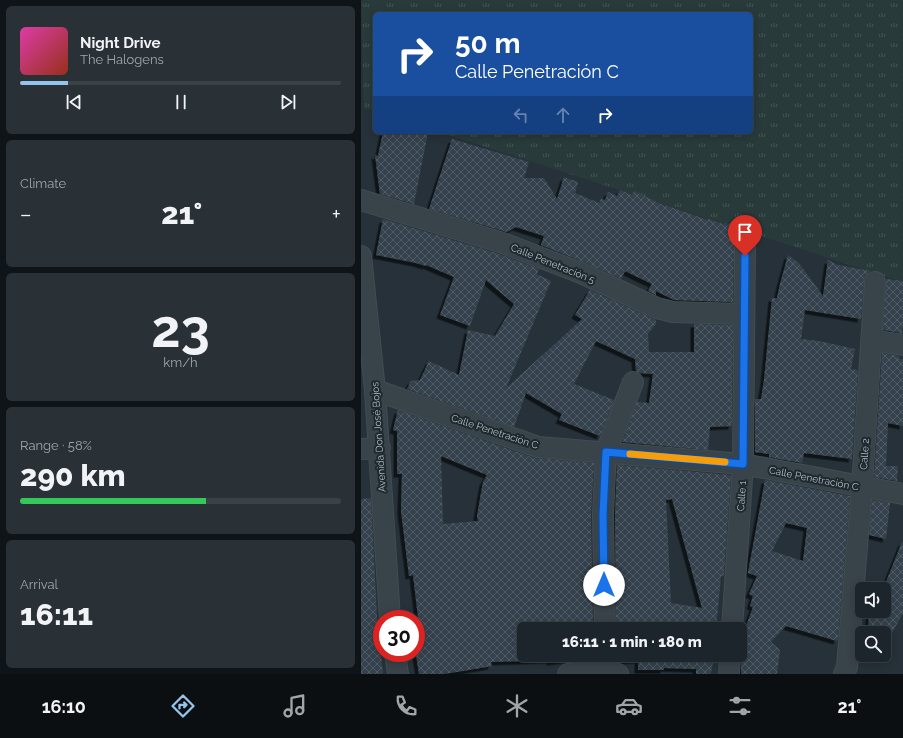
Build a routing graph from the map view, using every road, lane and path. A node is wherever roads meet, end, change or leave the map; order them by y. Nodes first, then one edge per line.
1 (361, 200) edge
2 (745, 242) dead end
3 (361, 256) edge
4 (875, 282) dead end
5 (744, 314) junction
6 (872, 340) junction
7 (903, 345) edge
8 (633, 382) dead end
9 (375, 390) junction
10 (370, 449) edge
11 (606, 452) junction
12 (743, 464) junction
13 (862, 487) junction
14 (903, 494) edge
15 (389, 610) edge
16 (605, 622) edge
17 (732, 622) edge
18 (396, 662) edge
19 (730, 662) edge
20 (611, 666) edge
21 (398, 674) edge
22 (568, 674) edge
23 (729, 674) edge
24 (845, 674) edge

1 - 5 street, Calle Penetración 5
2 - 5 street, Calle 1
3 - 9 street, Avenida Don José Bojos
4 - 6 street, Calle 2
5 - 12 street, Calle 1
6 - 7 street
6 - 13 street, Calle 2
8 - 11 street
9 - 10 street, Avenida Don José Bojos
9 - 11 street, Calle Penetración C
10 - 15 street, Avenida Don José Bojos
11 - 12 street, Calle Penetración C
11 - 16 street
12 - 13 street, Calle Penetración C
12 - 17 street, Calle 1
13 - 14 street, Calle Penetración C
13 - 24 street, Calle 2
18 - 21 street
19 - 23 street
20 - 22 street

